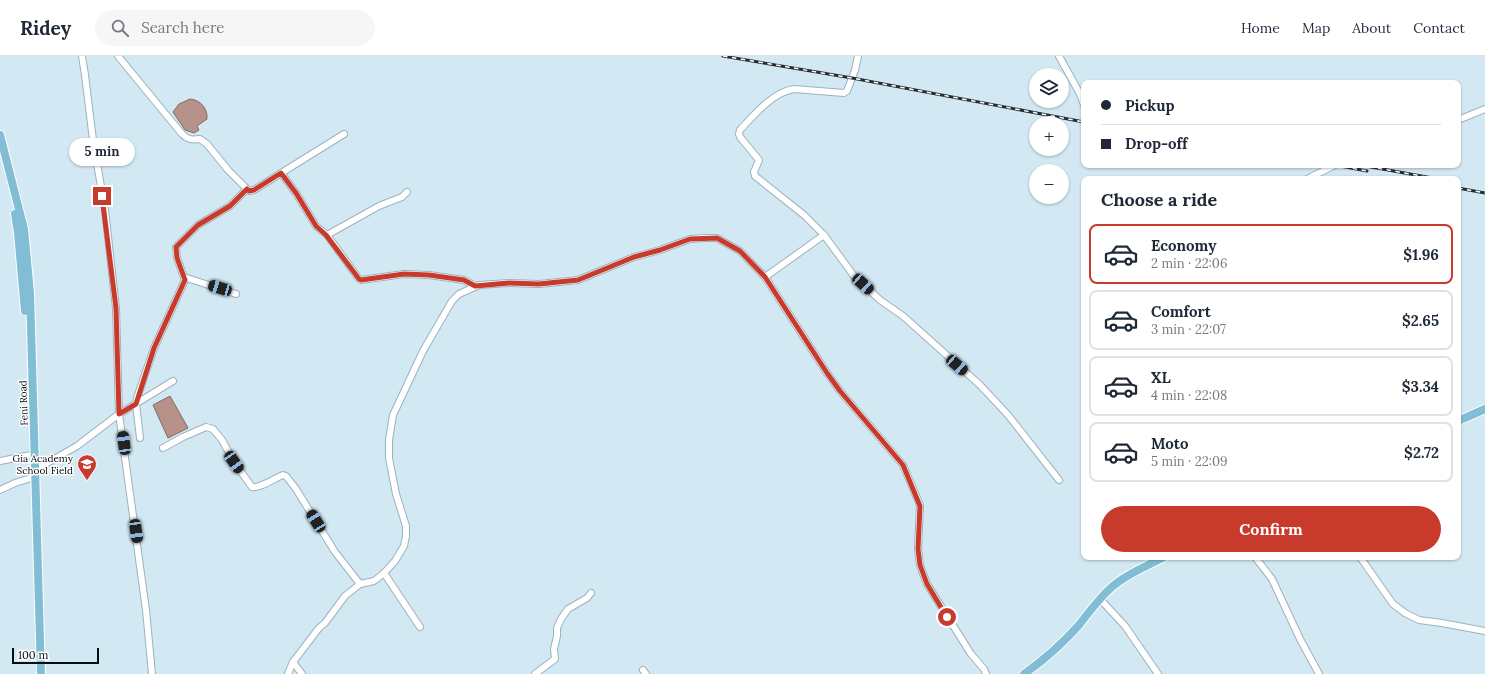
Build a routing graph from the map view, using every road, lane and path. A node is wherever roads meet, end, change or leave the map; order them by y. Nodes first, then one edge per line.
1 (82, 56) edge
2 (118, 56) edge
3 (858, 56) edge
4 (1059, 56) edge
5 (1081, 97) edge
6 (1485, 109) edge
7 (1461, 119) edge
8 (344, 134) dead end
9 (0, 135) edge
10 (0, 157) edge
11 (1329, 168) edge
12 (281, 173) junction
13 (1313, 176) edge
14 (247, 189) junction
15 (407, 192) dead end
16 (326, 235) junction
17 (824, 235) junction
18 (184, 277) junction
19 (765, 277) junction
20 (475, 286) junction
21 (236, 294) dead end
22 (173, 381) dead end
23 (136, 404) junction
24 (1485, 409) edge
25 (119, 414) junction
26 (1461, 420) edge
27 (140, 438) dead end
28 (163, 448) dead end
29 (31, 455) junction
30 (0, 461) edge
31 (35, 470) junction
32 (31, 478) junction
33 (1059, 480) dead end
34 (0, 490) edge
35 (1158, 560) edge
36 (1257, 560) edge
37 (1362, 560) edge
38 (384, 574) junction
39 (360, 584) junction
40 (591, 593) dead end
41 (1100, 599) junction
42 (420, 627) dead end
43 (1485, 631) edge
44 (293, 662) junction
45 (35, 674) edge
46 (41, 674) edge
47 (152, 674) edge
48 (288, 674) edge
49 (302, 674) edge
50 (535, 674) edge
51 (986, 674) edge
52 (1024, 674) edge
53 (1158, 674) edge
54 (1319, 674) edge

1 - 25 street
2 - 14 street
3 - 17 street
4 - 5 street
6 - 7 street
8 - 12 street
9 - 31 main road, Feni Road
10 - 29 main road
11 - 13 street
12 - 14 street
12 - 16 street
14 - 18 street
15 - 16 street
16 - 20 street
17 - 19 street
17 - 33 street
18 - 21 street
18 - 23 street
19 - 20 street
19 - 51 street
20 - 38 street
22 - 23 street
23 - 25 street
23 - 27 street
24 - 26 main road
25 - 31 street
25 - 47 street
28 - 39 street
29 - 30 street
29 - 32 main road
31 - 46 main road, Feni Road
32 - 34 street
32 - 45 main road
35 - 41 main road
36 - 54 street
37 - 43 street
38 - 39 street
38 - 42 street
39 - 44 street
40 - 50 street
41 - 52 main road
41 - 53 street
44 - 48 street
44 - 49 street

